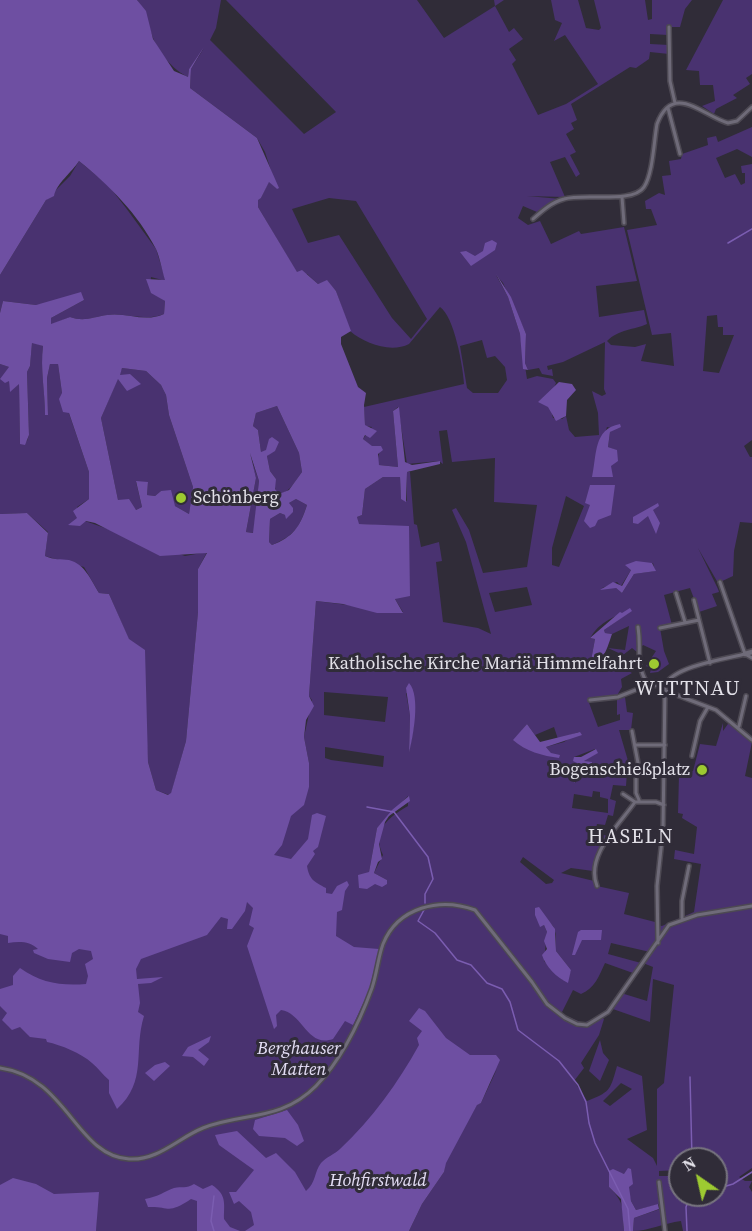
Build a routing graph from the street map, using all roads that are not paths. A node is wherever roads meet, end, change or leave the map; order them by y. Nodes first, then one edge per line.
1 (669, 27) dead end
2 (675, 103) junction
3 (669, 108) junction
4 (751, 110) edge
5 (680, 154) dead end
6 (622, 197) junction
7 (533, 219) dead end
8 (624, 223) dead end
9 (720, 582) dead end
10 (676, 593) dead end
11 (694, 600) dead end
12 (699, 620) junction
13 (685, 622) junction
14 (639, 627) dead end
15 (660, 628) dead end
16 (752, 652) edge
17 (745, 654) junction
18 (752, 658) edge
19 (710, 663) junction
20 (648, 685) junction
21 (665, 686) junction
22 (666, 691) junction
23 (746, 696) dead end
24 (590, 700) dead end
25 (708, 707) junction
26 (739, 727) junction
27 (632, 731) dead end
28 (752, 740) edge
29 (635, 745) junction
30 (665, 745) junction
31 (692, 756) dead end
32 (638, 763) dead end
33 (636, 779) dead end
34 (623, 794) dead end
35 (637, 801) junction
36 (664, 806) junction
37 (689, 866) dead end
38 (597, 886) dead end
39 (752, 906) edge
40 (682, 918) junction
41 (657, 927) junction
42 (666, 928) junction
43 (658, 943) junction
44 (0, 1068) edge
45 (659, 1182) dead end
46 (664, 1231) edge

1 - 2 street
2 - 3 street
2 - 4 street
3 - 5 street
3 - 6 street
6 - 7 street
6 - 8 street
9 - 17 street
10 - 13 street
11 - 12 street
12 - 13 street
12 - 19 street
13 - 15 street
14 - 20 street
16 - 17 street
17 - 18 street
17 - 19 street
19 - 21 street
20 - 21 street
20 - 24 street
21 - 22 street
22 - 25 street
22 - 30 street
23 - 26 street
25 - 26 street
25 - 31 street
26 - 28 street
27 - 29 street
29 - 30 street
29 - 32 street
30 - 36 street
33 - 35 street
34 - 35 street
35 - 36 street
35 - 38 street
36 - 41 street
37 - 40 street
39 - 40 street
40 - 42 street
41 - 42 street
41 - 43 street
42 - 43 street
43 - 44 street
45 - 46 street

